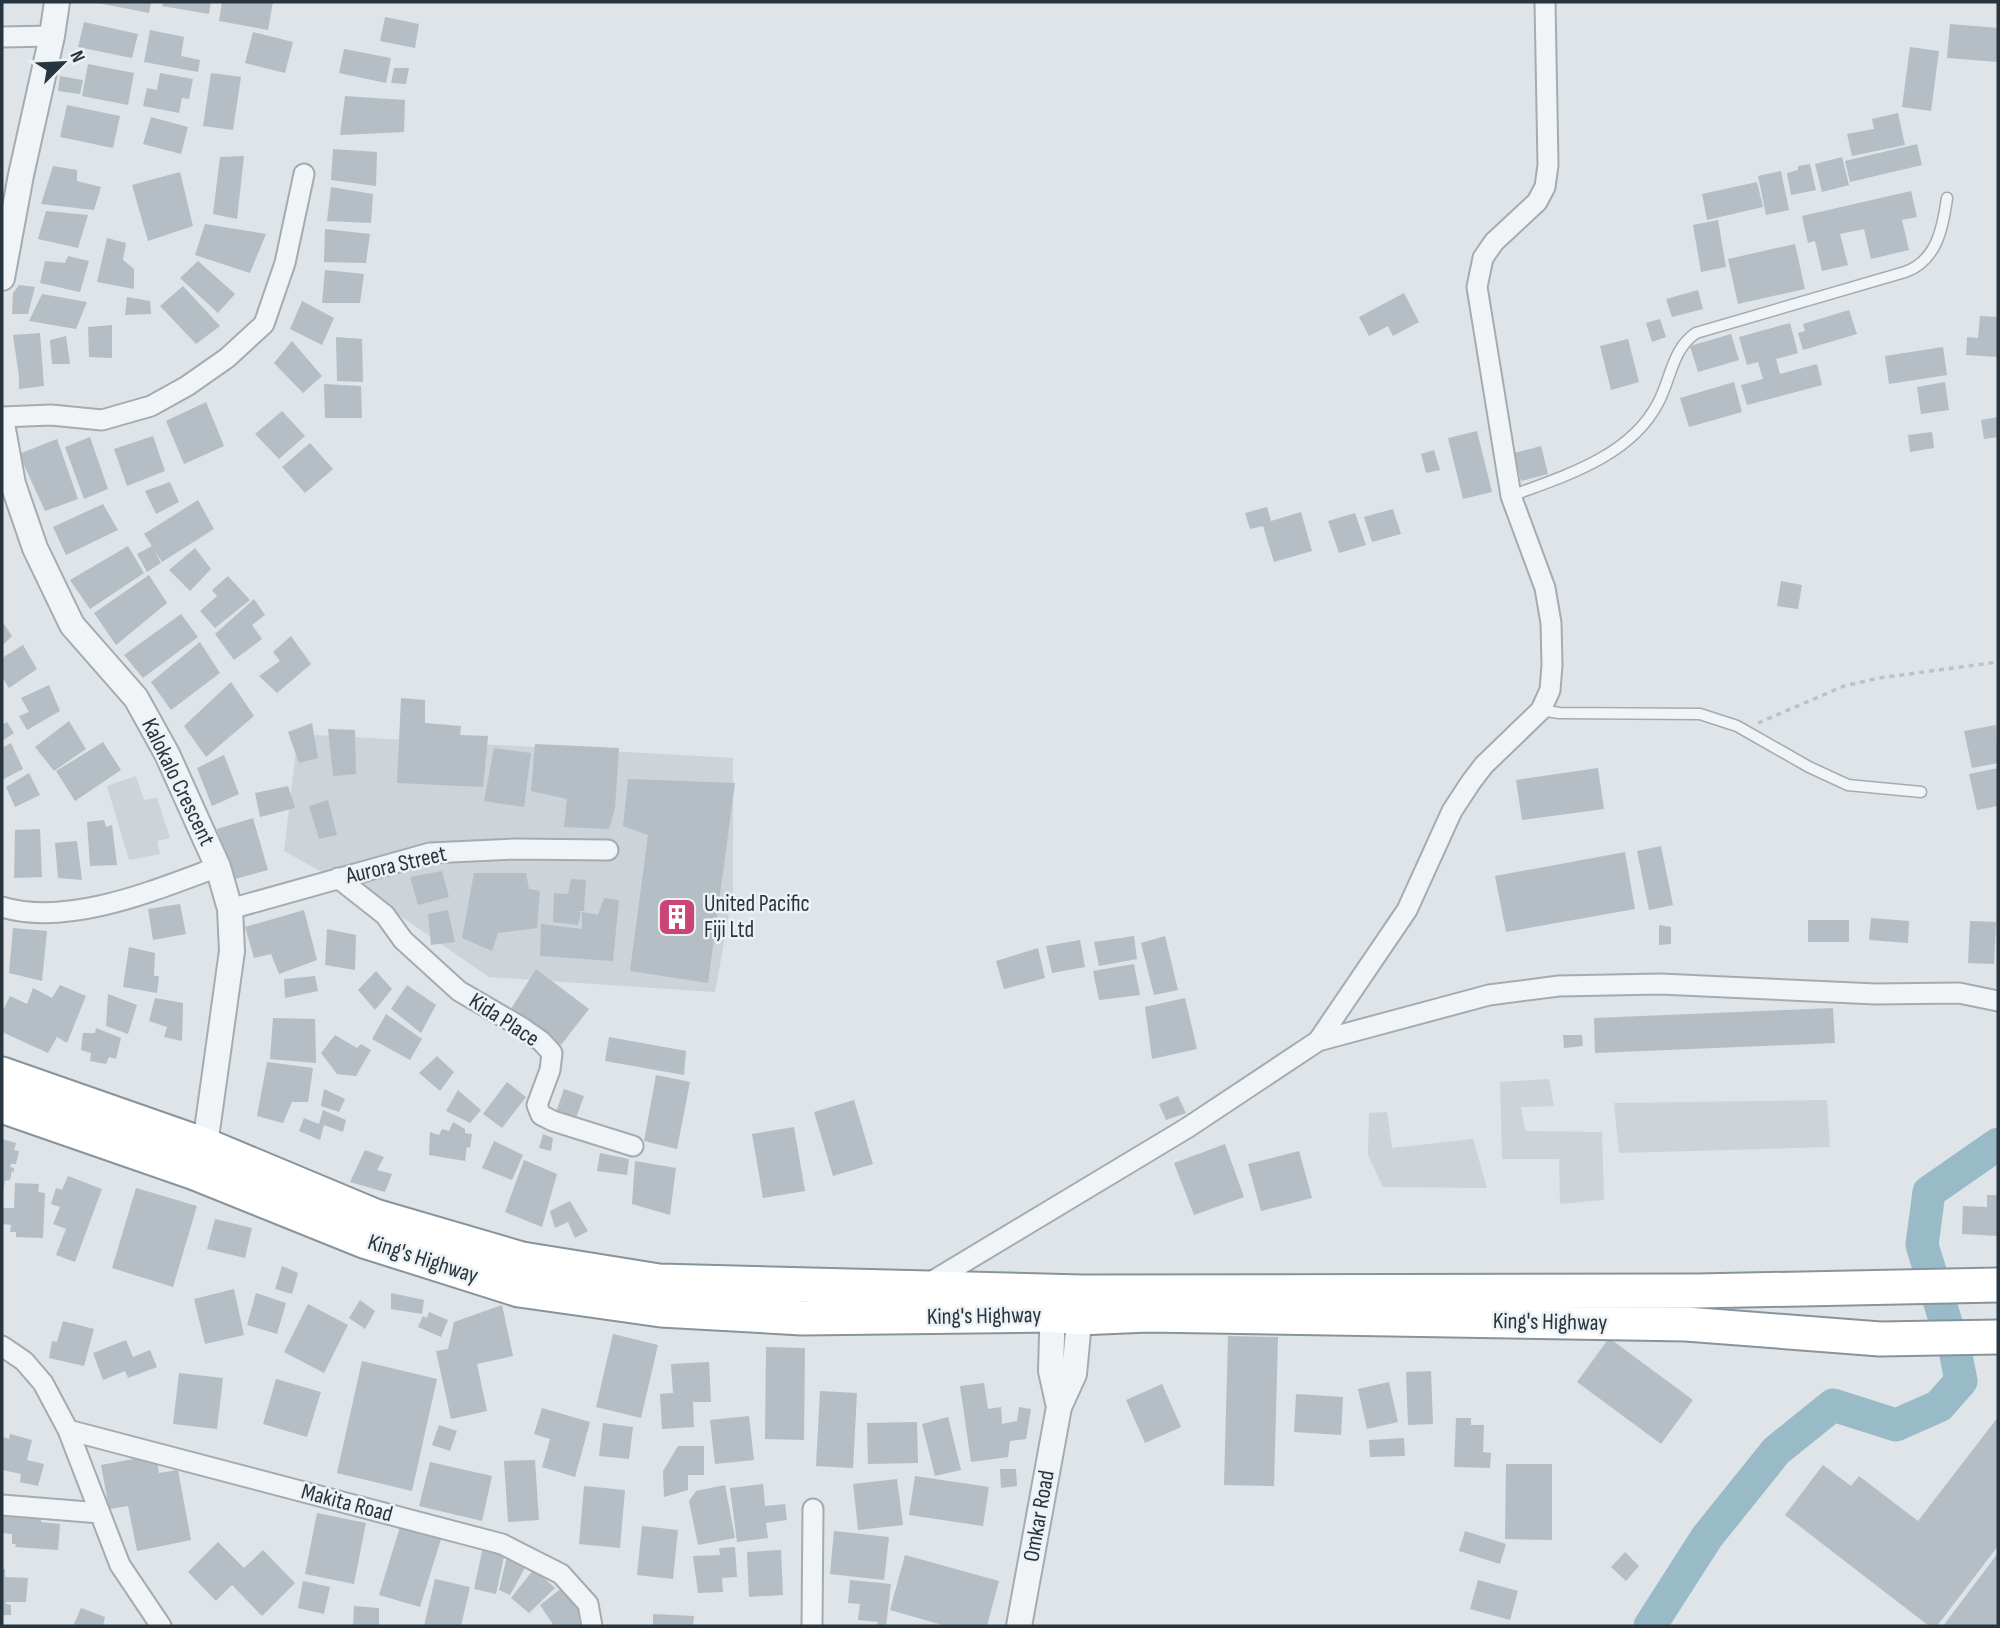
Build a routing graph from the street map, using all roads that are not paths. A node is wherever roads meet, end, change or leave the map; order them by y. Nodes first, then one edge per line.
1 (57, 2) edge
2 (1545, 2) edge
3 (52, 36) junction
4 (2, 37) edge
5 (304, 174) dead end
6 (1947, 198) dead end
7 (2, 278) edge
8 (2, 417) edge
9 (2, 424) edge
10 (1511, 496) junction
11 (1541, 710) junction
12 (1921, 792) dead end
13 (608, 850) dead end
14 (218, 867) junction
15 (338, 878) junction
16 (2, 907) edge
17 (230, 909) junction
18 (1998, 1001) edge
19 (1318, 1041) junction
20 (2, 1074) edge
21 (2, 1106) edge
22 (634, 1146) dead end
23 (200, 1158) junction
24 (1993, 1285) edge
25 (922, 1288) junction
26 (1066, 1304) junction
27 (1993, 1337) edge
28 (2, 1346) edge
29 (68, 1430) junction
30 (2, 1505) edge
31 (813, 1509) dead end
32 (100, 1513) junction
33 (161, 1626) edge
34 (592, 1626) edge
35 (812, 1626) edge
36 (1019, 1626) edge

1 - 3 street
2 - 10 street
3 - 4 street
3 - 7 street
5 - 8 street
6 - 10 lane
9 - 14 street, Kalokalo Crescent
10 - 11 street
11 - 12 lane
11 - 19 street
13 - 15 street, Aurora Street
14 - 16 street
14 - 17 street, Kalokalo Crescent
15 - 17 street, Aurora Street
15 - 22 street, Kida Place
17 - 23 street, Kalokalo Crescent
18 - 19 street
19 - 25 street
20 - 23 highway, King's Highway
21 - 23 highway, King's Highway
23 - 25 highway, King's Highway
23 - 26 highway, King's Highway
24 - 26 highway, King's Highway
25 - 26 highway, King's Highway
26 - 27 highway, King's Highway
26 - 36 street, Omkar Road
28 - 29 street
29 - 32 street
29 - 34 street, Makita Road
30 - 32 street
31 - 35 street
32 - 33 street

